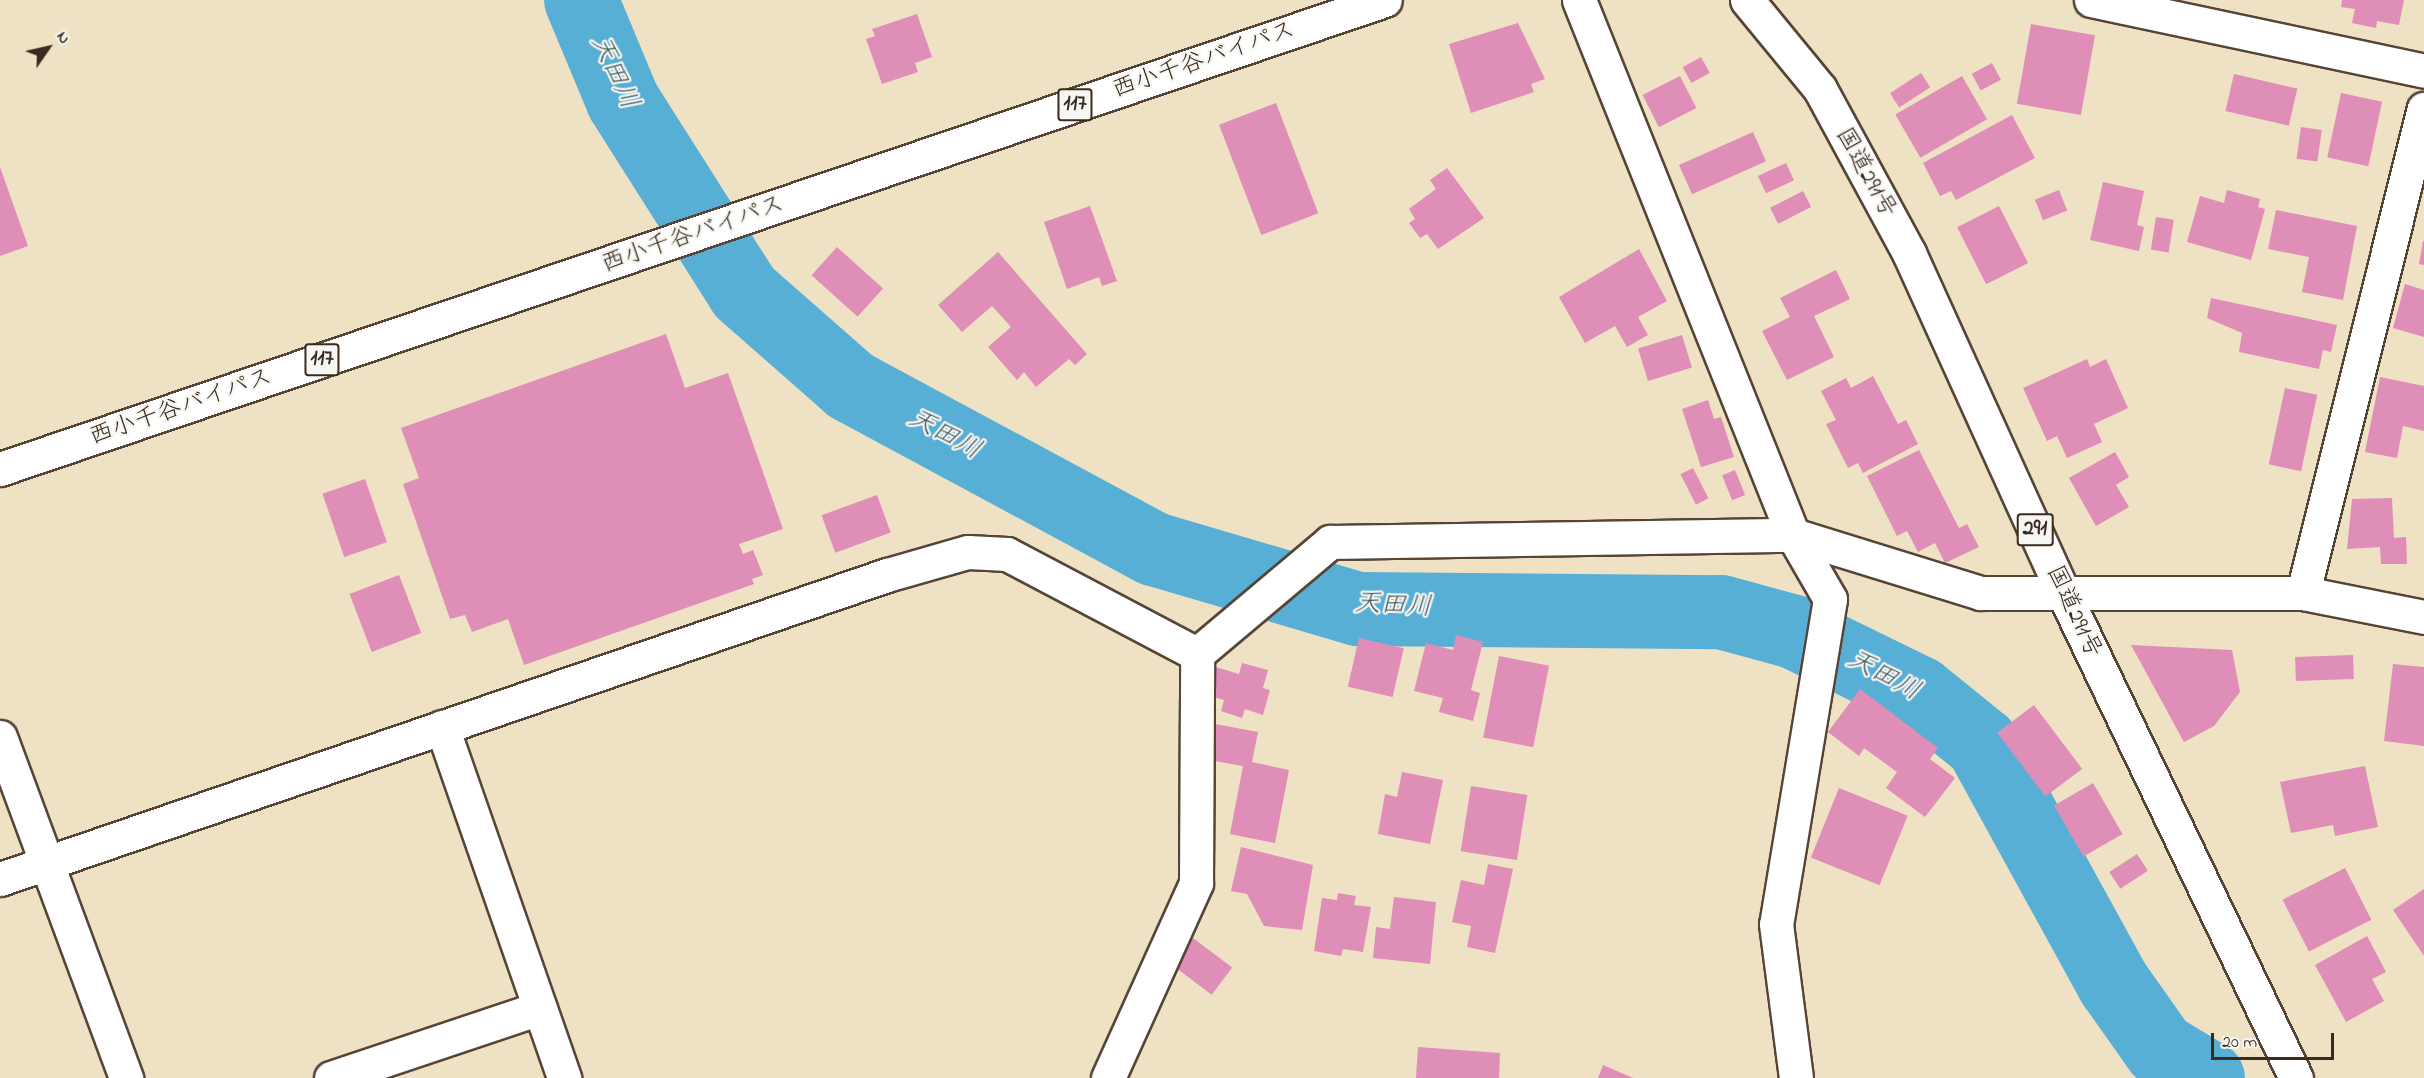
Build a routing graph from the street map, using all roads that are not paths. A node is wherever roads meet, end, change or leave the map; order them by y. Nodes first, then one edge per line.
1 (1385, 0) edge
2 (1579, 0) edge
3 (1747, 0) edge
4 (2091, 0) edge
5 (2424, 71) edge
6 (2424, 109) edge
7 (0, 469) edge
8 (1793, 535) junction
9 (2063, 592) junction
10 (2303, 593) junction
11 (2424, 618) edge
12 (1197, 654) junction
13 (442, 727) junction
14 (0, 737) edge
15 (49, 862) junction
16 (0, 879) edge
17 (540, 1008) junction
18 (126, 1078) edge
19 (331, 1078) edge
20 (564, 1078) edge
21 (1108, 1078) edge
22 (1796, 1078) edge
23 (2296, 1078) edge

1 - 7 main road, 西小千谷バイパス / 117
2 - 8 main road
3 - 9 main road, 国道291号 / 291
4 - 5 main road
6 - 10 main road
8 - 9 main road
8 - 12 main road
8 - 22 main road
9 - 10 main road
9 - 23 main road, 国道291号 / 291
10 - 11 main road
12 - 13 main road
12 - 21 main road
13 - 15 main road
13 - 17 main road
14 - 15 main road
15 - 16 main road
15 - 18 main road
17 - 19 main road
17 - 20 main road

